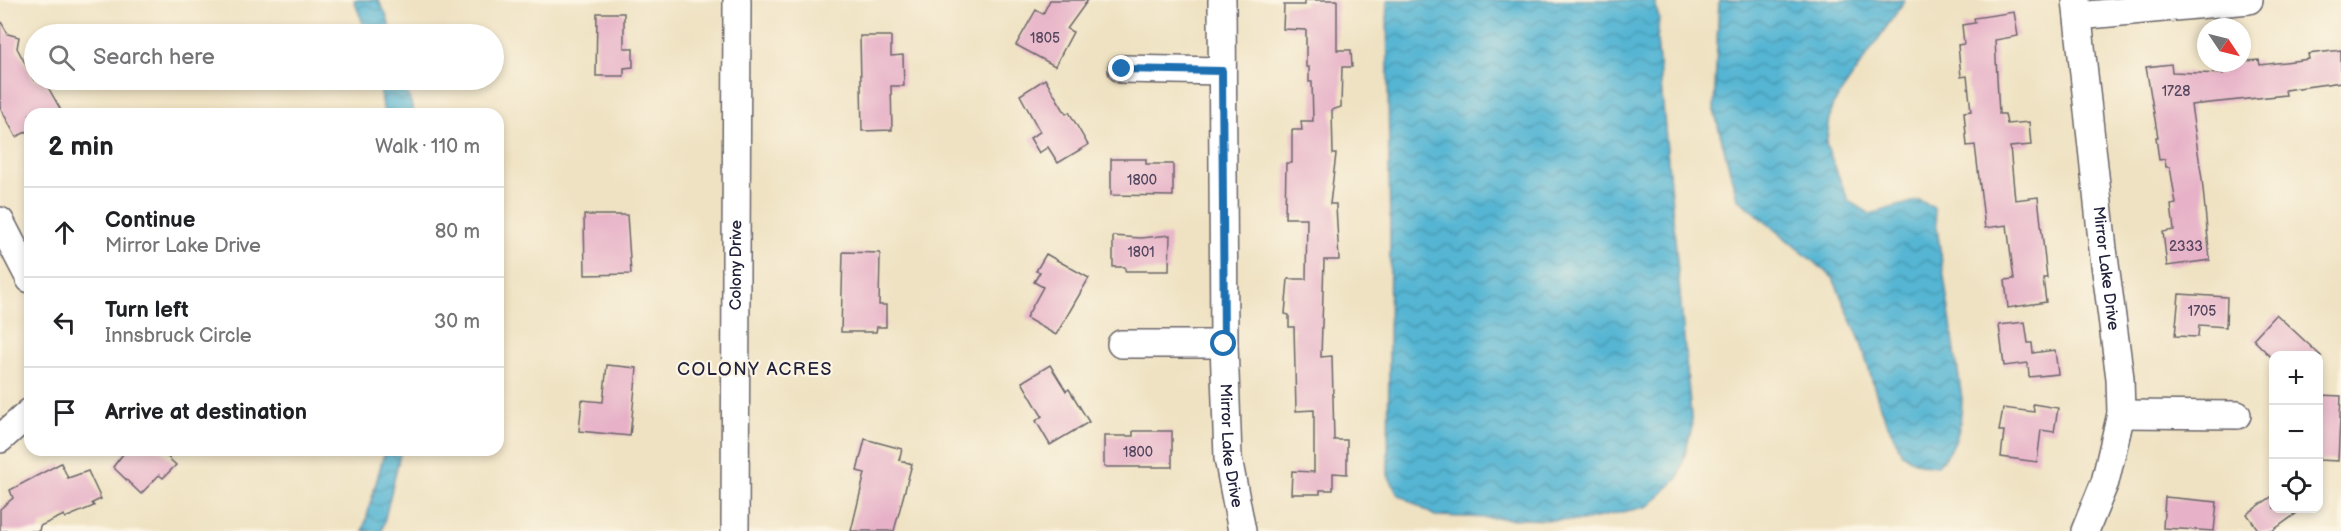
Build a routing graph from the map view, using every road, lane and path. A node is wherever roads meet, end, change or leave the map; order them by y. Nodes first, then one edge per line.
1 (737, 0) edge
2 (1222, 0) edge
3 (2249, 0) edge
4 (2077, 8) edge
5 (1122, 69) dead end
6 (1222, 71) junction
7 (0, 221) edge
8 (24, 267) edge
9 (1121, 344) dead end
10 (1224, 344) junction
11 (2121, 414) junction
12 (2237, 415) dead end
13 (24, 417) edge
14 (0, 439) edge
15 (735, 531) edge
16 (1242, 531) edge
17 (2085, 531) edge

1 - 15 street, Colony Drive
2 - 6 street, Mirror Lake Drive
3 - 4 street
4 - 11 street, Mirror Lake Drive
5 - 6 street
6 - 10 street, Mirror Lake Drive
7 - 8 street
9 - 10 street
10 - 16 street, Mirror Lake Drive
11 - 12 street
11 - 17 street, Mirror Lake Drive
13 - 14 street

